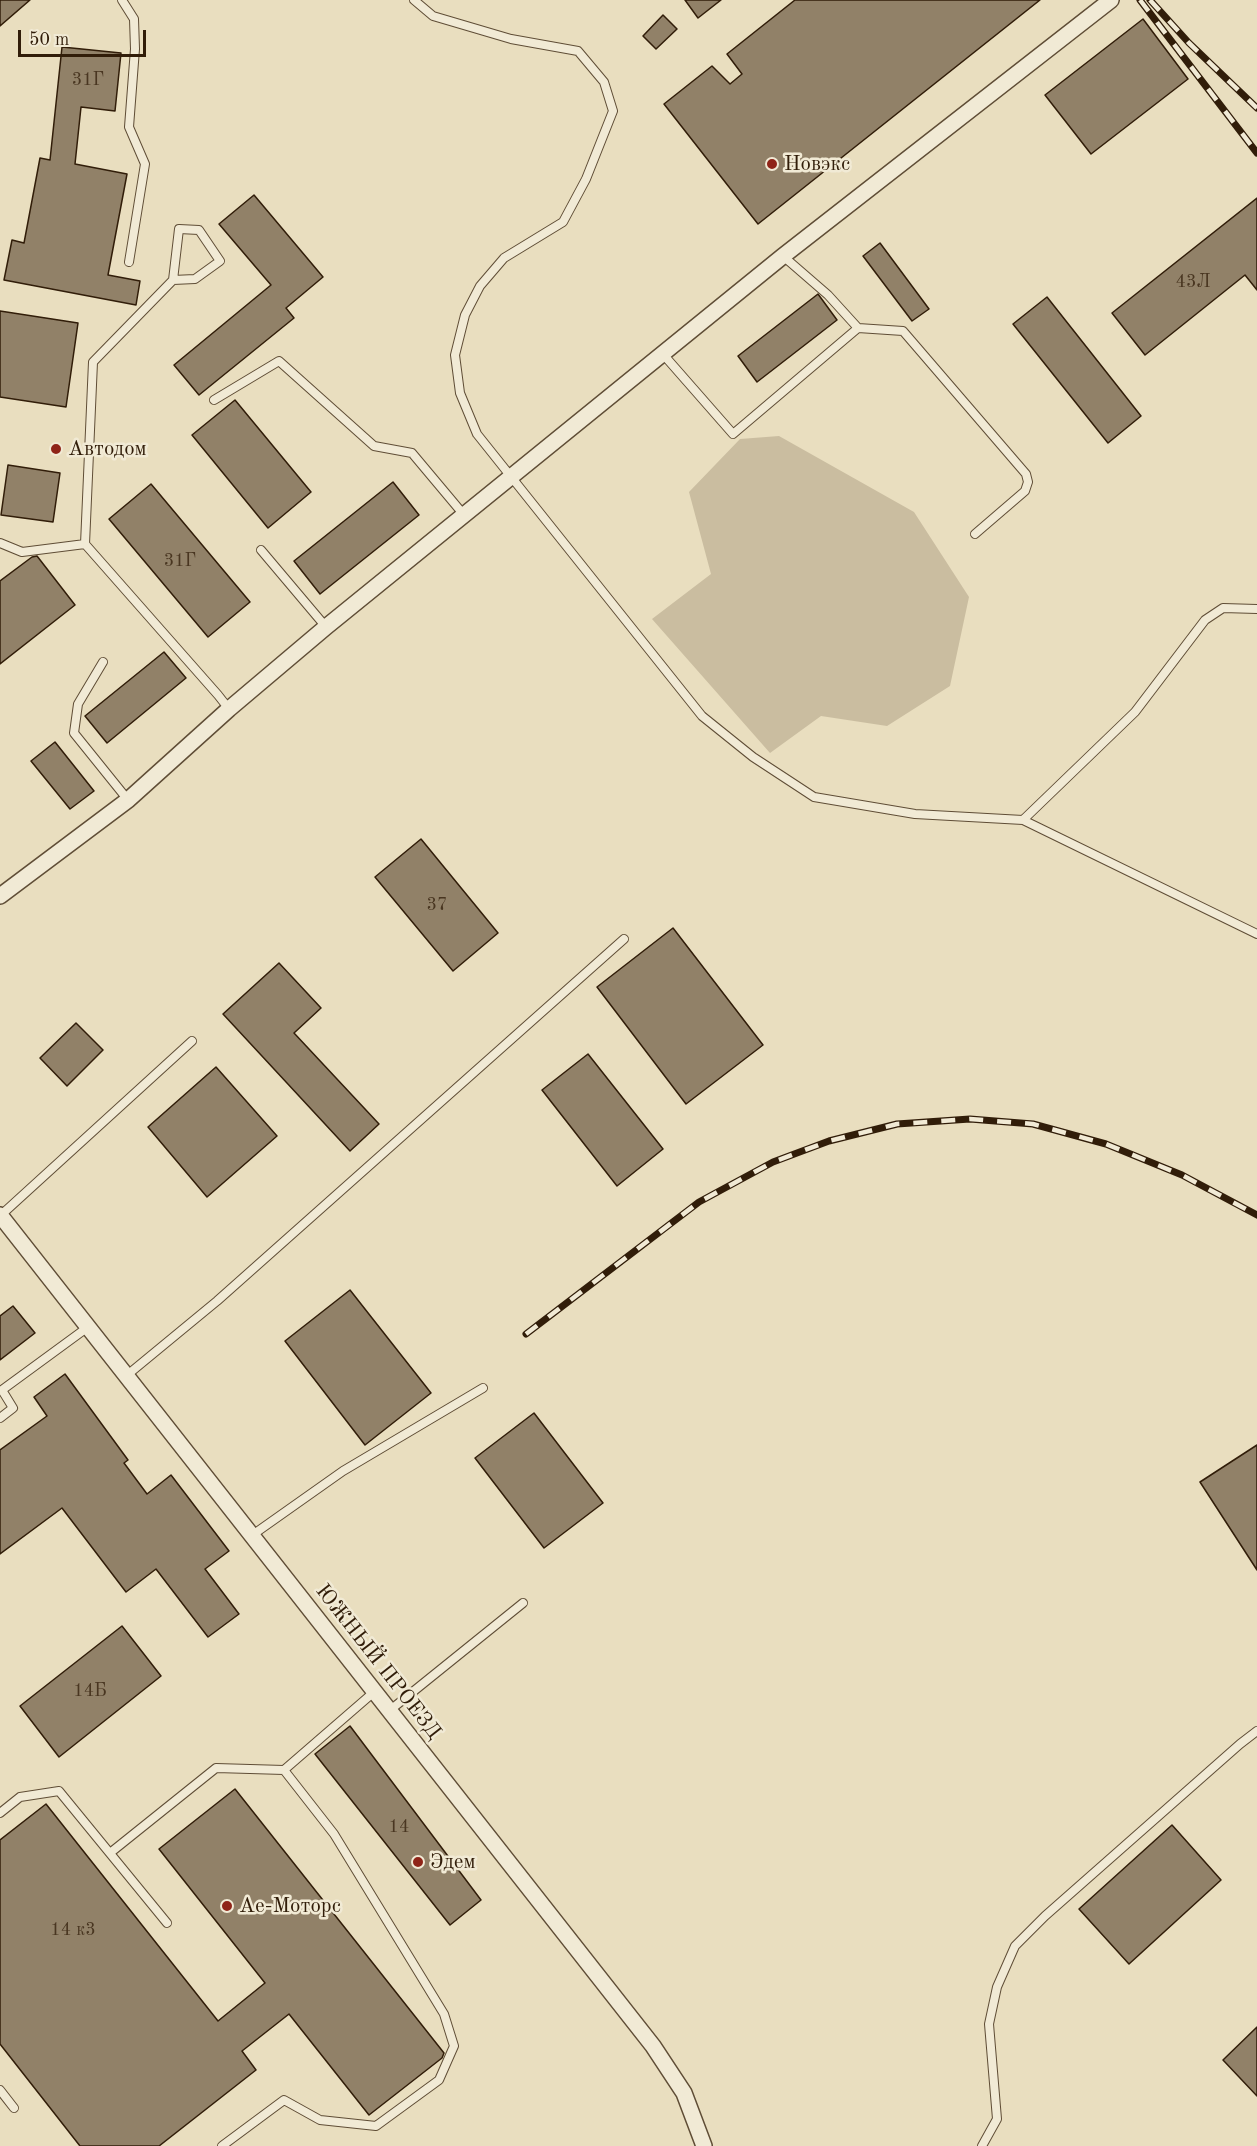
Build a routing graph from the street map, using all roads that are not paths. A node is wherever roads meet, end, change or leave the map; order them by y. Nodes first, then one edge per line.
1 (122, 0) edge
2 (414, 0) edge
3 (1111, 0) edge
4 (783, 256) junction
5 (129, 262) dead end
6 (173, 280) junction
7 (858, 328) junction
8 (662, 353) junction
9 (214, 400) dead end
10 (511, 476) junction
11 (464, 515) junction
12 (975, 534) dead end
13 (0, 543) edge
14 (85, 544) junction
15 (261, 550) dead end
16 (1257, 609) edge
17 (326, 627) junction
18 (103, 662) dead end
19 (228, 709) junction
20 (128, 800) junction
21 (1023, 820) junction
22 (0, 896) edge
23 (1257, 934) edge
24 (624, 939) dead end
25 (192, 1041) dead end
26 (0, 1216) edge
27 (88, 1328) junction
28 (126, 1376) junction
29 (483, 1388) dead end
30 (0, 1418) edge
31 (251, 1536) junction
32 (523, 1603) dead end
33 (374, 1692) junction
34 (389, 1711) junction
35 (1257, 1731) edge
36 (284, 1770) junction
37 (0, 1813) edge
38 (110, 1852) junction
39 (167, 1923) dead end
40 (0, 2090) edge
41 (14, 2108) dead end
42 (222, 2146) edge
43 (704, 2146) edge
44 (982, 2146) edge

1 - 5 lane
2 - 10 lane
3 - 4 street
4 - 7 lane
4 - 8 street
6 - 6 lane
6 - 14 lane
7 - 8 lane
7 - 12 lane
8 - 10 street
9 - 11 lane
10 - 11 street
10 - 21 lane
11 - 17 street
13 - 14 lane
14 - 19 lane
15 - 17 lane
16 - 21 lane
17 - 19 street
18 - 20 lane
19 - 20 street
20 - 22 street
21 - 23 lane
24 - 28 lane
25 - 26 lane
26 - 27 street, ЮЖНЫЙ ПРОЕЗД
27 - 28 street, ЮЖНЫЙ ПРОЕЗД
27 - 30 lane
28 - 31 street, ЮЖНЫЙ ПРОЕЗД
29 - 31 lane
31 - 33 street, ЮЖНЫЙ ПРОЕЗД
32 - 34 lane
33 - 34 street, ЮЖНЫЙ ПРОЕЗД
33 - 36 lane
34 - 43 street, ЮЖНЫЙ ПРОЕЗД
35 - 44 lane
36 - 38 lane
36 - 42 lane
37 - 38 lane
38 - 39 lane
40 - 41 lane

